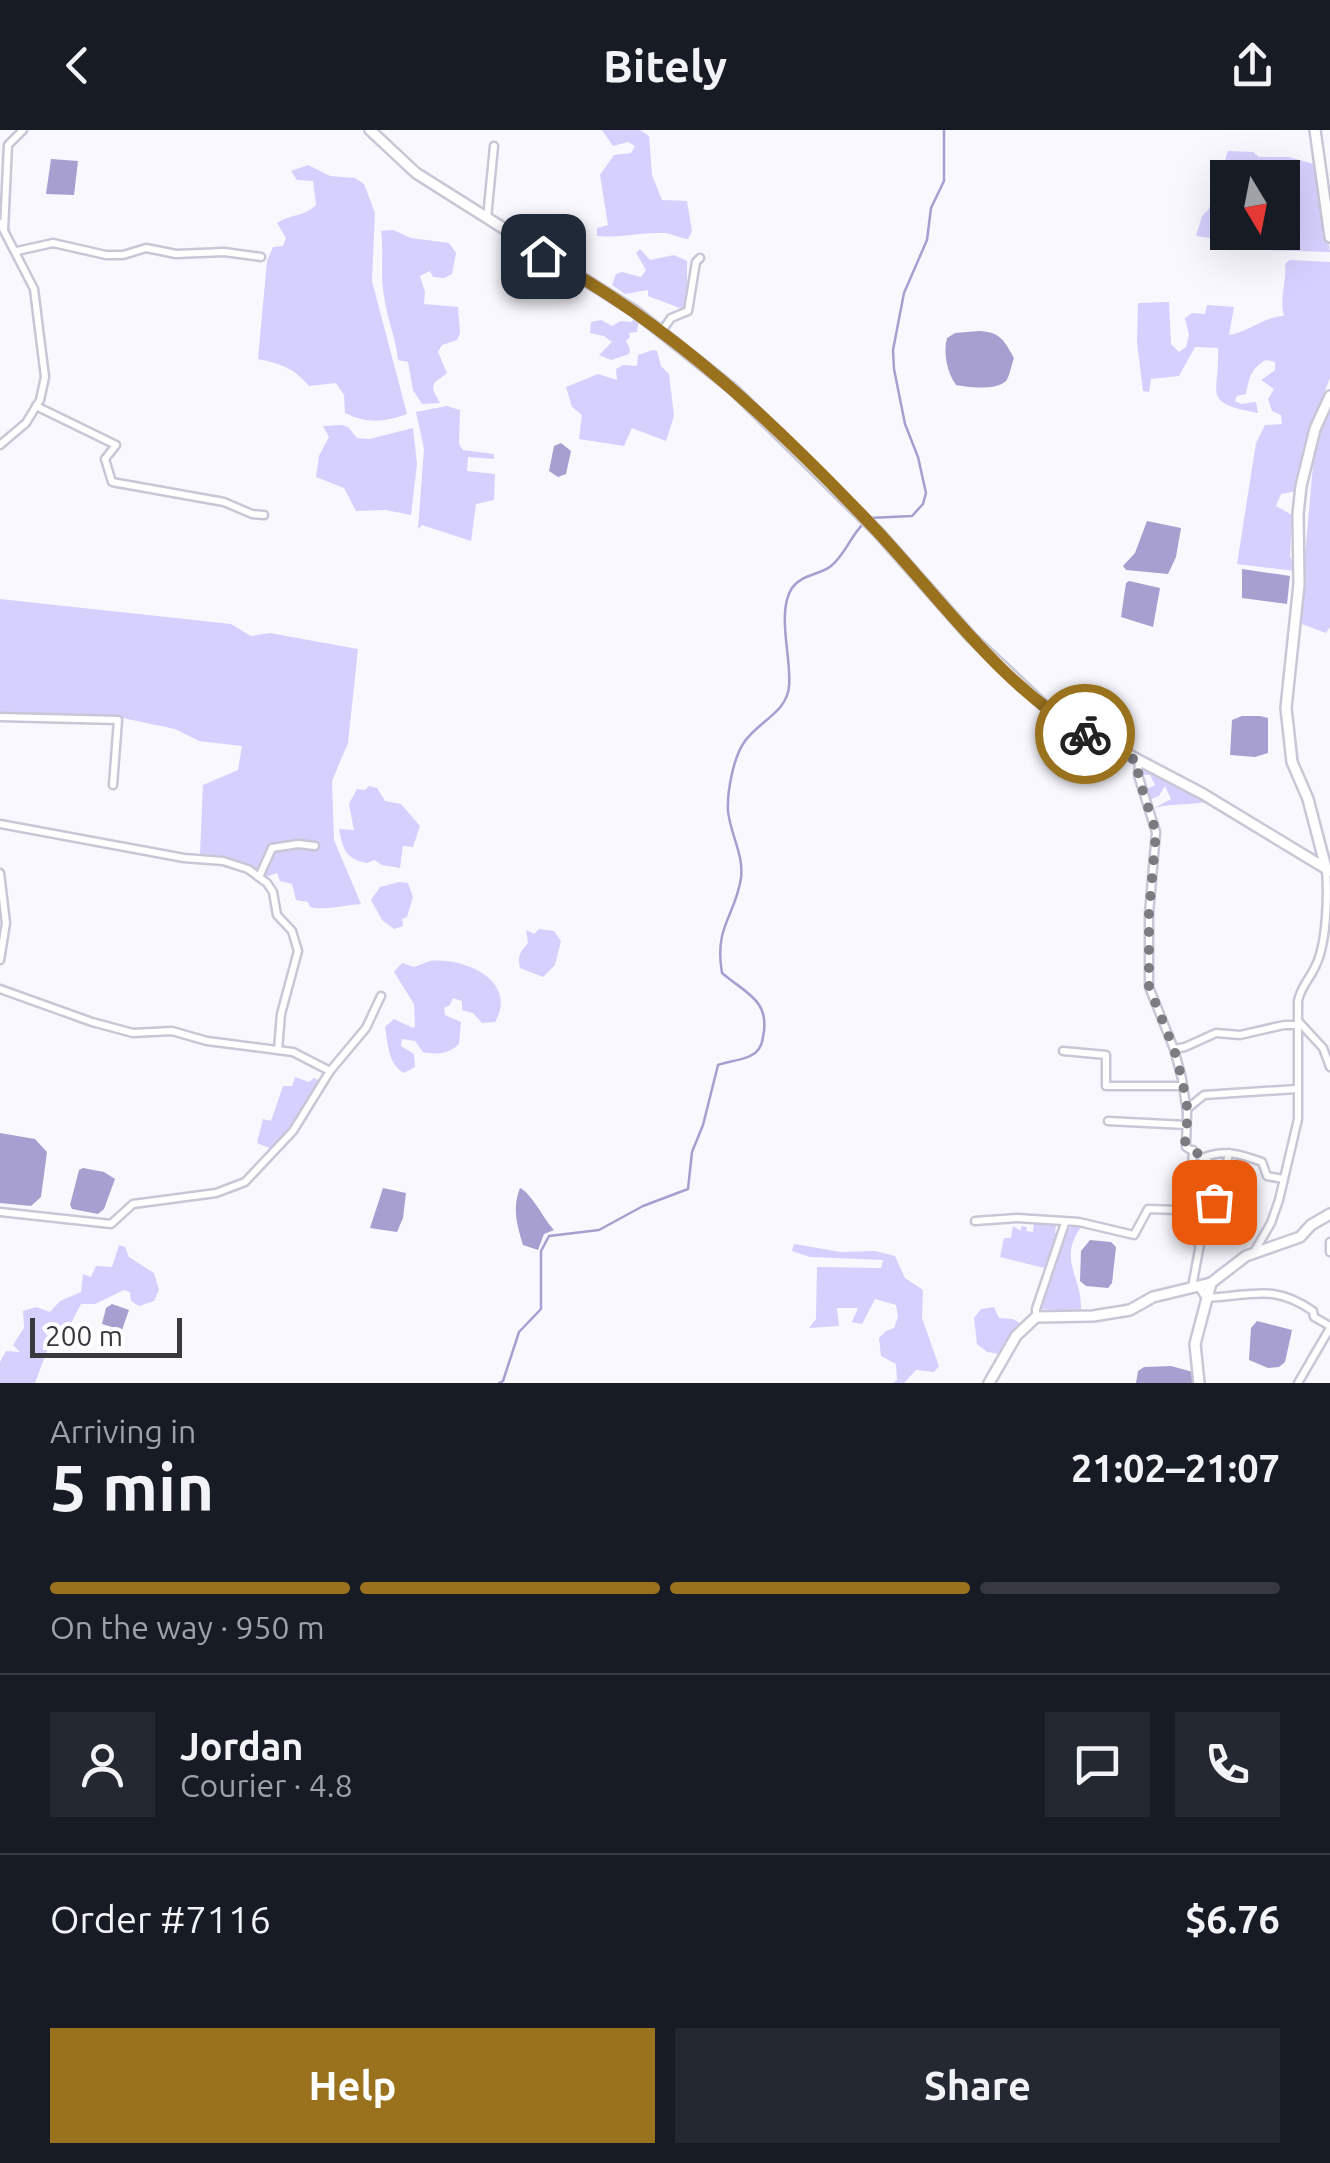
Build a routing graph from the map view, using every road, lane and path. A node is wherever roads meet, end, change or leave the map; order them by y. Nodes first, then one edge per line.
1 (23, 130) edge
2 (370, 130) edge
3 (1315, 130) edge
4 (494, 146) dead end
5 (487, 218) junction
6 (2, 226) edge
7 (1330, 237) edge
8 (16, 251) junction
9 (261, 258) dead end
10 (700, 258) dead end
11 (661, 332) junction
12 (1330, 396) edge
13 (36, 406) junction
14 (0, 445) edge
15 (264, 515) dead end
16 (0, 717) edge
17 (1139, 762) junction
18 (113, 785) dead end
19 (0, 824) edge
20 (315, 846) dead end
21 (1328, 869) edge
22 (0, 873) edge
23 (259, 878) junction
24 (1318, 959) junction
25 (1330, 959) edge
26 (0, 960) edge
27 (0, 989) edge
28 (381, 996) dead end
29 (1299, 1023) junction
30 (1174, 1049) junction
31 (278, 1050) junction
32 (1063, 1051) dead end
33 (1330, 1066) edge
34 (330, 1071) junction
35 (1182, 1086) junction
36 (1297, 1090) junction
37 (1186, 1110) junction
38 (1108, 1121) dead end
39 (1186, 1124) junction
40 (1193, 1150) junction
41 (1229, 1153) junction
42 (1205, 1157) junction
43 (1283, 1180) junction
44 (1214, 1193) junction
45 (1177, 1210) junction
46 (0, 1212) edge
47 (1330, 1214) edge
48 (975, 1221) dead end
49 (1065, 1223) junction
50 (1330, 1242) edge
51 (1200, 1245) junction
52 (1330, 1252) edge
53 (1254, 1253) junction
54 (1211, 1283) junction
55 (1195, 1287) junction
56 (1206, 1298) junction
57 (1036, 1317) junction
58 (1330, 1327) edge
59 (989, 1383) edge
60 (1199, 1383) edge
61 (1298, 1383) edge

1 - 6 street
2 - 5 main road
3 - 7 main road
4 - 5 street
5 - 11 main road
6 - 8 street
8 - 9 street
8 - 13 street
10 - 11 street
11 - 17 main road
12 - 21 main road
13 - 14 street
13 - 15 street
16 - 18 street
17 - 21 main road
17 - 30 street
19 - 23 street
20 - 23 street
21 - 24 street
22 - 26 street
23 - 31 street
24 - 25 street
24 - 29 street
27 - 31 street
28 - 34 street
29 - 30 street
29 - 33 street
29 - 36 street
30 - 35 street
31 - 34 street
32 - 35 street
34 - 46 street
35 - 37 street
36 - 37 street
36 - 43 street
37 - 39 street
38 - 39 street
39 - 40 street
40 - 42 street
40 - 45 street
41 - 42 street
41 - 43 street
41 - 44 street
42 - 44 street
43 - 53 street
44 - 51 street
45 - 49 street
45 - 51 street
47 - 53 main road
48 - 49 street
49 - 57 street
50 - 52 street
51 - 55 street
53 - 54 main road
54 - 55 main road
54 - 56 main road
55 - 56 street
55 - 57 main road
56 - 58 street
56 - 60 main road
57 - 59 main road
58 - 61 street

